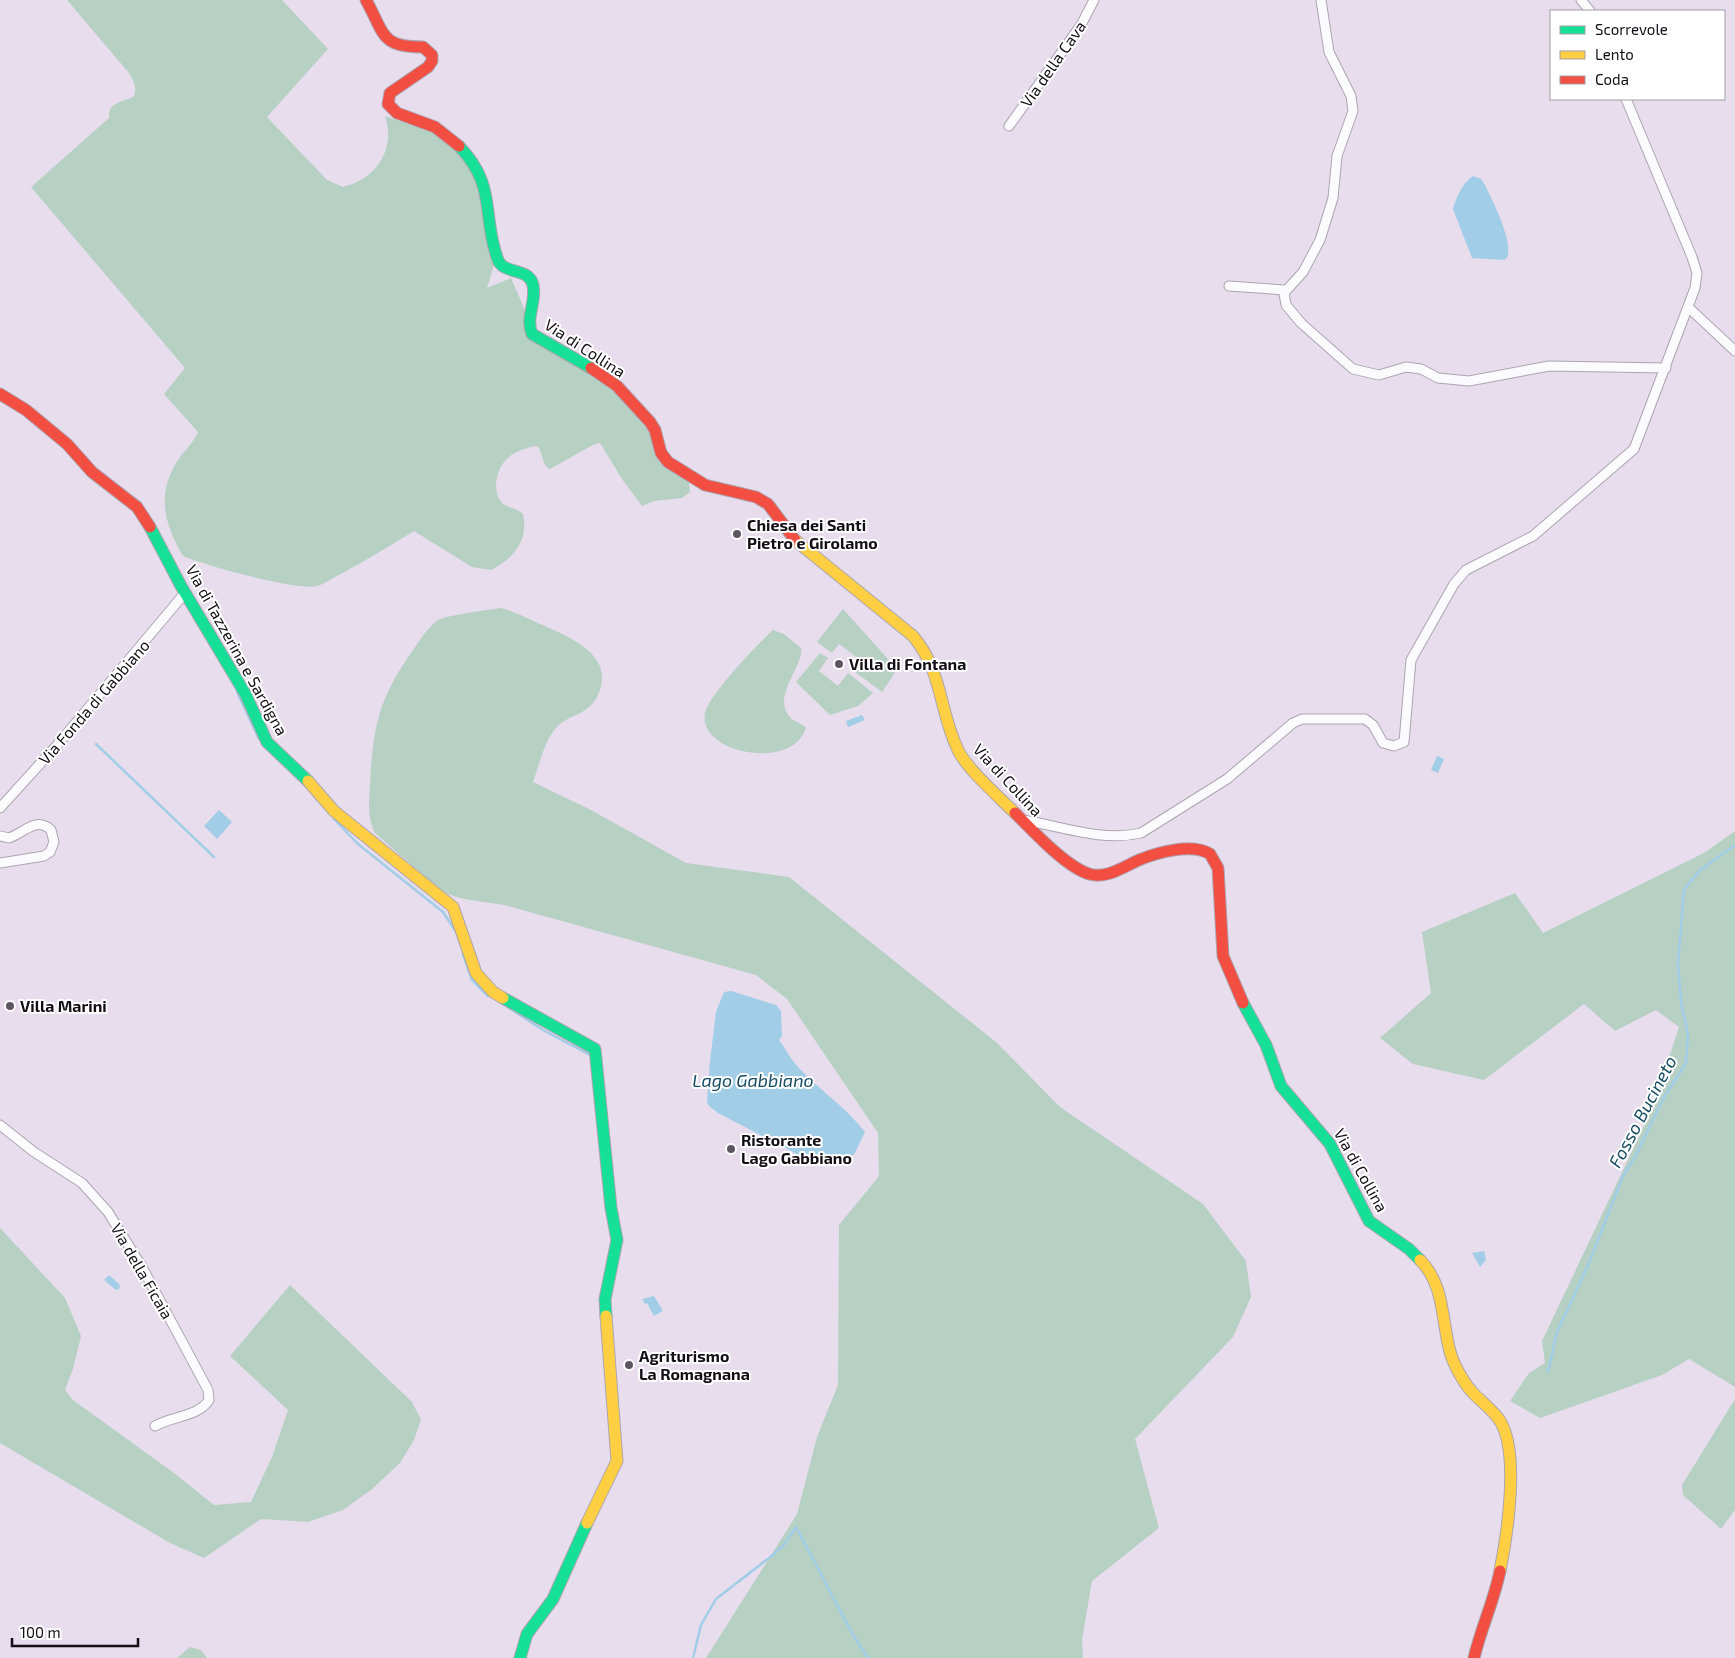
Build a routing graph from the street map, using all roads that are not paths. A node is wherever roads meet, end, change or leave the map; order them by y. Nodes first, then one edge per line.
1 (366, 0) edge
2 (1094, 0) edge
3 (1321, 0) edge
4 (1626, 100) edge
5 (1009, 126) dead end
6 (1229, 286) dead end
7 (1285, 290) junction
8 (1688, 307) junction
9 (1735, 351) edge
10 (1666, 368) junction
11 (0, 394) edge
12 (185, 593) junction
13 (0, 808) edge
14 (1021, 820) junction
15 (0, 836) edge
16 (0, 863) edge
17 (0, 1125) edge
18 (155, 1426) dead end
19 (520, 1658) edge
20 (1474, 1658) edge

1 - 14 street, Via di Collina
2 - 5 street, Via della Cava
3 - 7 street
4 - 8 street
6 - 7 street
7 - 10 street
8 - 9 street
8 - 10 street
10 - 14 street
11 - 12 street, Via di Tazzerina e Sardigna
12 - 13 street, Via Fonda di Gabbiano
12 - 19 street, Via di Tazzerina e Sardigna
14 - 20 street, Via di Collina
15 - 16 street
17 - 18 street, Via della Ficaia

